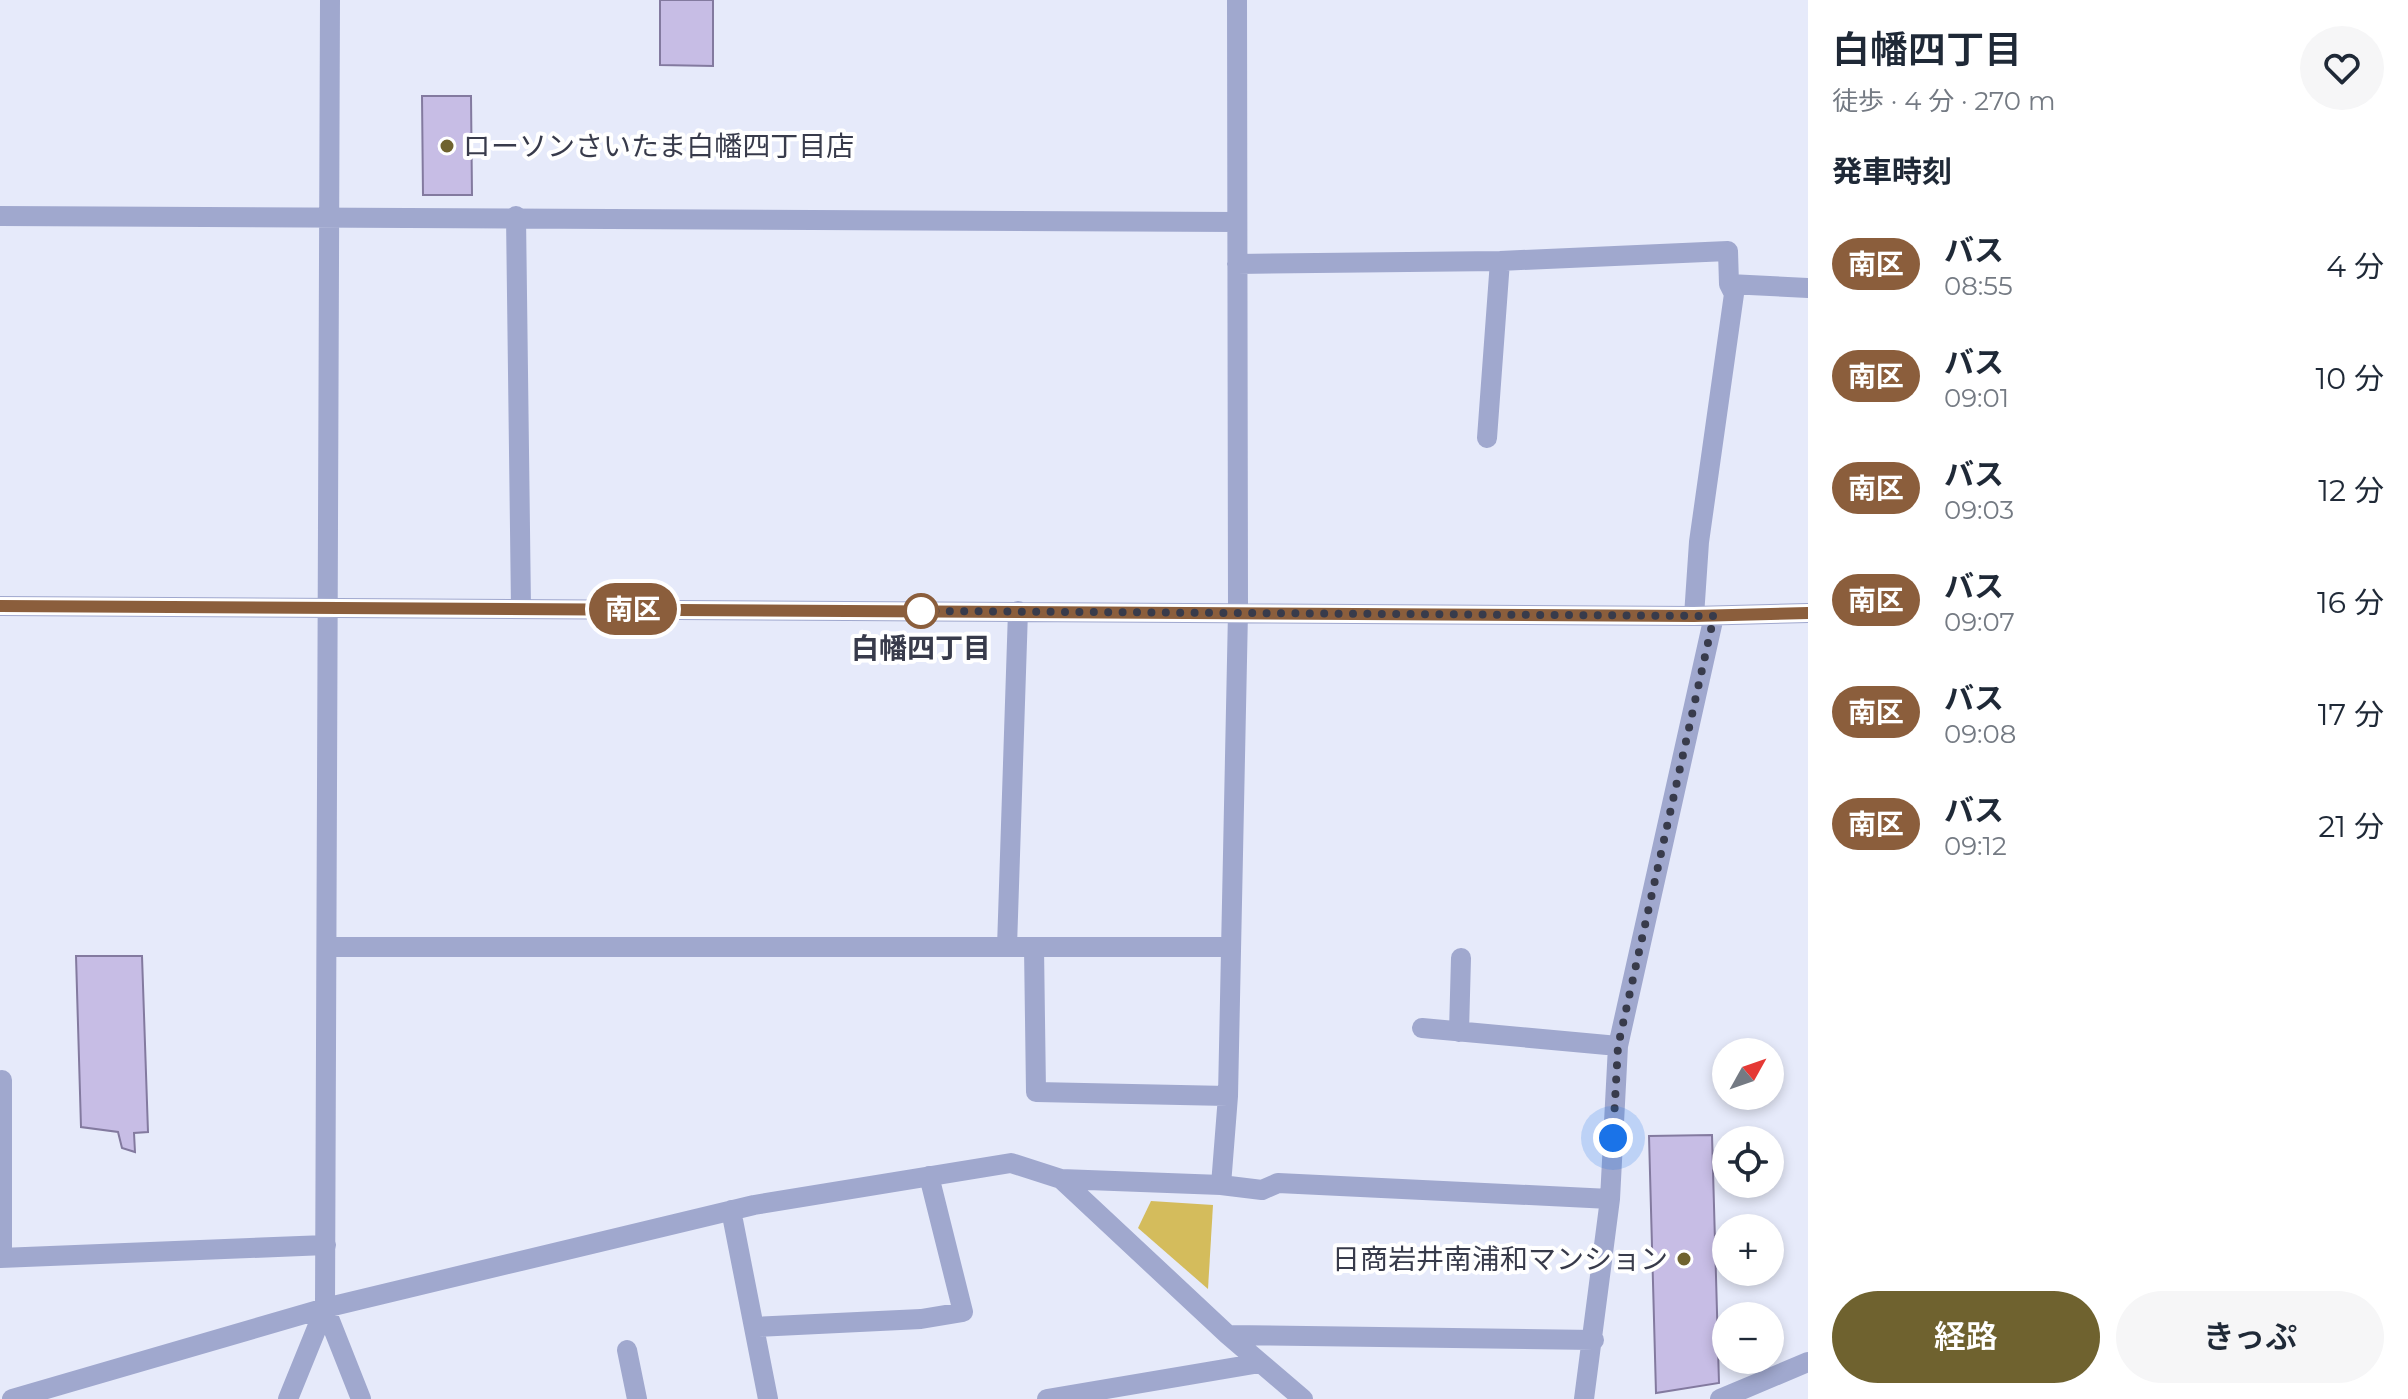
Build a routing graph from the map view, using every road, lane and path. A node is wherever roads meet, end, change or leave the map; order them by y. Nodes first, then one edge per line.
1 (330, 0) edge
2 (1237, 0) edge
3 (329, 215) junction
4 (0, 216) edge
5 (516, 216) junction
6 (1237, 222) junction
7 (1500, 261) junction
8 (1237, 264) junction
9 (1729, 284) junction
10 (1808, 288) edge
11 (1487, 438) dead end
12 (0, 606) edge
13 (329, 607) junction
14 (521, 608) junction
15 (1018, 611) junction
16 (1238, 612) junction
17 (1808, 613) edge
18 (1704, 616) junction
19 (328, 947) junction
20 (1007, 947) junction
21 (1034, 947) junction
22 (1229, 947) junction
23 (1461, 958) dead end
24 (1422, 1028) dead end
25 (1459, 1032) junction
26 (1618, 1046) junction
27 (2, 1080) dead end
28 (1228, 1096) junction
29 (929, 1176) junction
30 (1061, 1179) junction
31 (1221, 1185) junction
32 (1610, 1199) junction
33 (731, 1210) junction
34 (326, 1245) junction
35 (1, 1258) edge
36 (325, 1308) junction
37 (754, 1327) junction
38 (1228, 1335) junction
39 (1594, 1340) junction
40 (627, 1350) dead end
41 (1808, 1362) edge
42 (1260, 1363) junction
43 (14, 1399) edge
44 (288, 1399) edge
45 (361, 1399) edge
46 (637, 1399) edge
47 (768, 1399) edge
48 (1047, 1399) edge
49 (1303, 1399) edge
50 (1584, 1399) edge
51 (1720, 1399) edge

1 - 3 street
2 - 6 street
3 - 4 street
3 - 5 street
3 - 13 street
5 - 6 street
5 - 14 street
6 - 8 street
7 - 8 street
7 - 9 street
7 - 11 street
8 - 16 street
9 - 10 street
9 - 18 street
12 - 13 street
13 - 14 street
13 - 19 street
14 - 15 street
15 - 16 street
15 - 20 street
16 - 18 street
16 - 22 street
17 - 18 street
18 - 26 street
19 - 20 street
19 - 34 street
20 - 21 street
21 - 22 street
21 - 28 street
22 - 28 street
23 - 25 street
24 - 25 street
25 - 26 street
26 - 32 street
27 - 35 street
28 - 31 street
29 - 30 street
29 - 33 street
29 - 37 street
30 - 31 street
30 - 38 street
31 - 32 street
32 - 39 street
33 - 36 street
33 - 37 street
34 - 35 street
34 - 36 street
36 - 43 street
36 - 44 street
36 - 45 street
37 - 47 street
38 - 39 street
38 - 42 street
39 - 50 street
40 - 46 street
41 - 51 street
42 - 48 street
42 - 49 street

